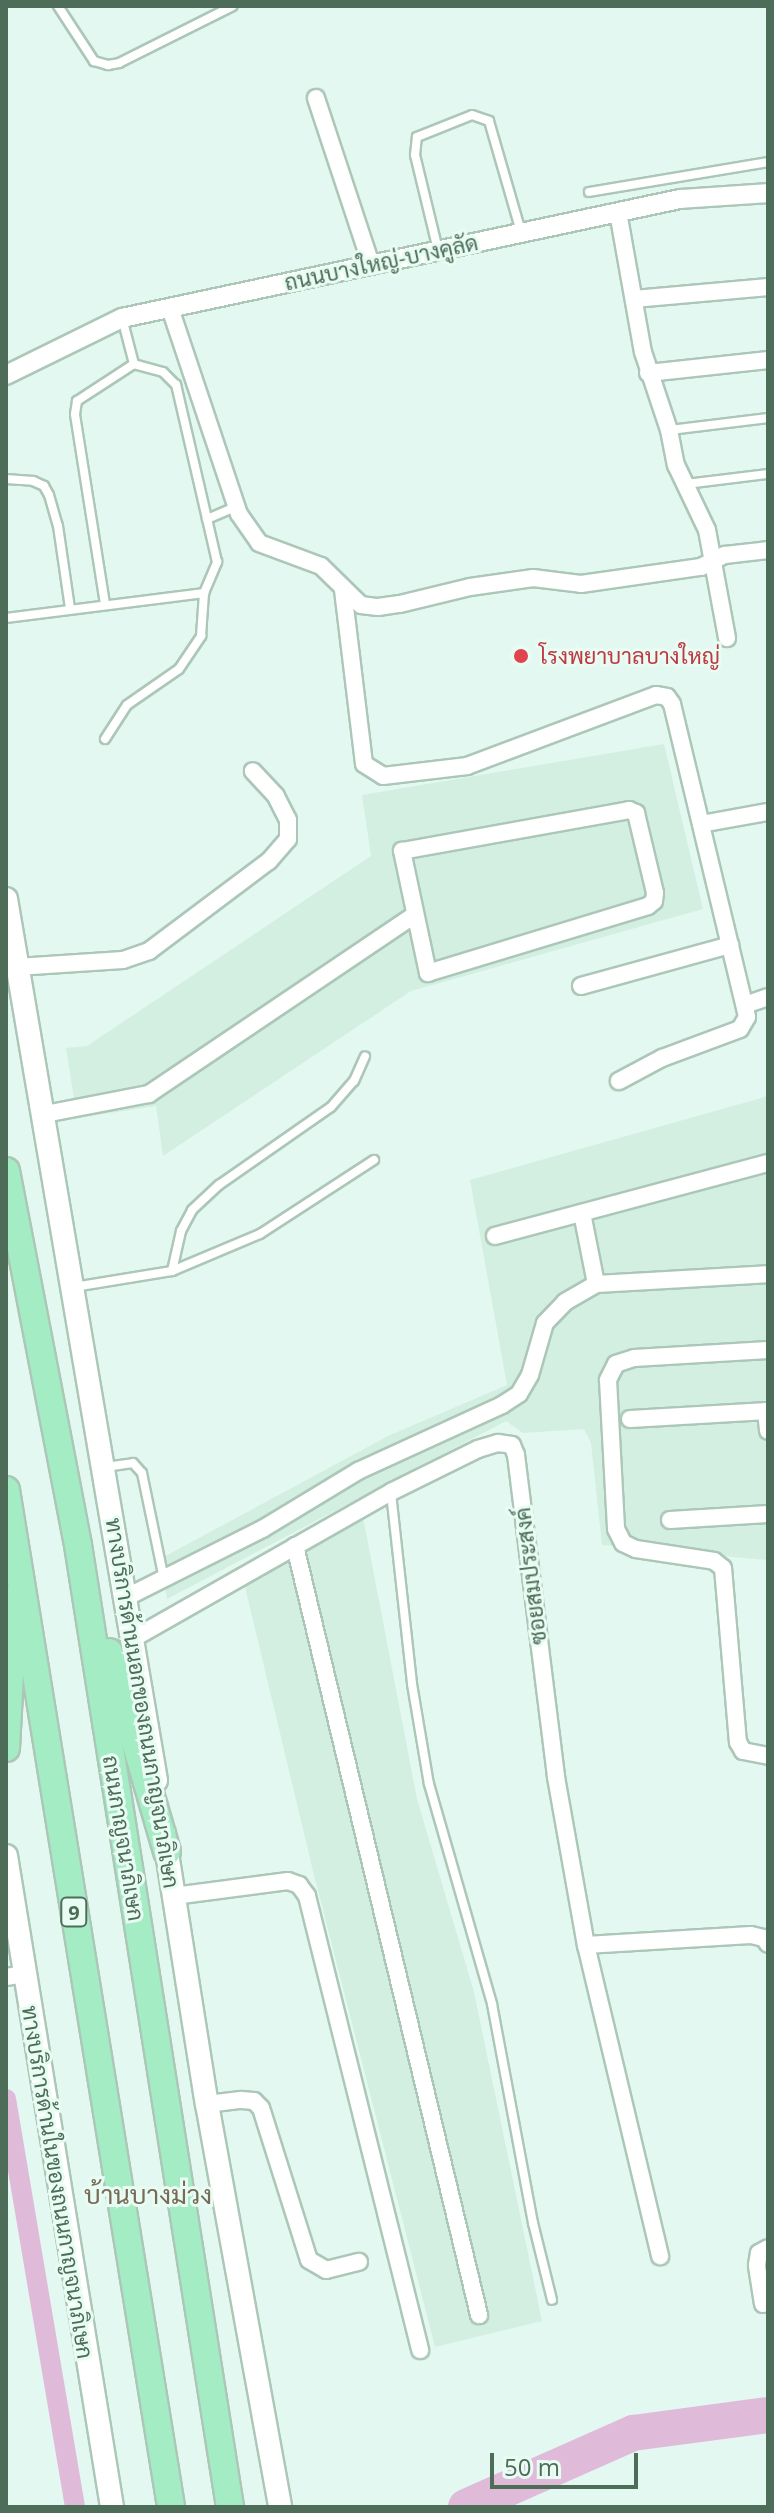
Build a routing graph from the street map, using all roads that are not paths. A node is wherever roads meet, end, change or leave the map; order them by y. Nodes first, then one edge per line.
1 (58, 6) edge
2 (233, 6) edge
3 (316, 98) dead end
4 (768, 162) edge
5 (589, 192) dead end
6 (768, 193) edge
7 (618, 212) junction
8 (521, 232) junction
9 (438, 250) junction
10 (371, 264) junction
11 (768, 287) edge
12 (634, 299) junction
13 (170, 308) junction
14 (122, 318) junction
15 (768, 360) edge
16 (134, 364) junction
17 (648, 373) junction
18 (6, 375) edge
19 (768, 418) edge
20 (669, 430) junction
21 (768, 474) edge
22 (6, 479) edge
23 (686, 484) junction
24 (237, 506) junction
25 (207, 519) junction
26 (768, 550) edge
27 (712, 559) junction
28 (343, 590) junction
29 (204, 593) junction
30 (105, 604) junction
31 (70, 608) junction
32 (6, 618) edge
33 (727, 638) dead end
34 (105, 739) dead end
35 (253, 771) dead end
36 (768, 812) edge
37 (701, 824) junction
38 (6, 899) edge
39 (414, 915) junction
40 (730, 945) junction
41 (17, 967) junction
42 (581, 986) dead end
43 (768, 997) edge
44 (745, 1005) junction
45 (365, 1056) dead end
46 (619, 1081) dead end
47 (45, 1114) junction
48 (374, 1160) dead end
49 (768, 1163) edge
50 (6, 1171) edge
51 (582, 1213) junction
52 (495, 1236) dead end
53 (172, 1271) junction
54 (768, 1274) edge
55 (596, 1284) junction
56 (74, 1287) junction
57 (768, 1350) edge
58 (767, 1411) edge
59 (630, 1419) dead end
60 (768, 1431) edge
61 (105, 1467) junction
62 (6, 1490) edge
63 (391, 1492) junction
64 (768, 1514) edge
65 (670, 1520) dead end
66 (78, 1545) junction
67 (295, 1546) junction
68 (17, 1548) junction
69 (164, 1579) junction
70 (127, 1597) junction
71 (134, 1638) junction
72 (6, 1748) edge
73 (768, 1756) edge
74 (167, 1852) junction
75 (6, 1856) edge
76 (174, 1896) junction
77 (768, 1944) edge
78 (586, 1945) junction
79 (16, 1976) edge
80 (207, 2104) junction
81 (768, 2248) edge
82 (660, 2256) dead end
83 (359, 2262) dead end
84 (552, 2300) dead end
85 (763, 2304) dead end
86 (479, 2315) dead end
87 (420, 2350) dead end
88 (112, 2507) edge
89 (171, 2507) edge
90 (230, 2507) edge
91 (280, 2507) edge

1 - 2 lane
3 - 10 street
4 - 5 lane
6 - 7 street, ถนนบางใหญ่-บางคูลัด
7 - 8 street, ถนนบางใหญ่-บางคูลัด
7 - 12 street
8 - 9 street, ถนนบางใหญ่-บางคูลัด
8 - 9 lane
9 - 10 street, ถนนบางใหญ่-บางคูลัด
10 - 13 street, ถนนบางใหญ่-บางคูลัด
11 - 12 street
12 - 17 street
13 - 14 street, ถนนบางใหญ่-บางคูลัด
13 - 24 street
14 - 16 lane
14 - 18 street, ถนนบางใหญ่-บางคูลัด
15 - 17 street
16 - 25 lane
16 - 30 lane
17 - 20 street
19 - 20 lane
20 - 23 street
21 - 23 lane
22 - 31 lane
23 - 27 street
24 - 25 lane
24 - 28 street
25 - 29 lane
26 - 27 street
27 - 28 street
27 - 33 street
28 - 37 street
29 - 30 lane
29 - 34 lane
30 - 31 lane
31 - 32 lane
35 - 41 street
36 - 37 street
37 - 40 street
38 - 41 main road, ทางบริการด้านนอกของถนนกาญจนาภิเษก
39 - 39 street
39 - 47 street
40 - 42 street
40 - 44 street
41 - 47 main road, ทางบริการด้านนอกของถนนกาญจนาภิเษก
43 - 44 street
44 - 46 street
45 - 53 lane
47 - 56 main road, ทางบริการด้านนอกของถนนกาญจนาภิเษก
48 - 53 lane
49 - 51 street
50 - 66 highway, ถนนกาญจนาภิเษก
51 - 52 street
51 - 55 street
53 - 56 lane
54 - 55 street
55 - 69 street
56 - 61 main road, ทางบริการด้านนอกของถนนกาญจนาภิเษก
57 - 73 street
58 - 59 street
58 - 60 street
61 - 69 lane
61 - 70 main road, ทางบริการด้านนอกของถนนกาญจนาภิเษก
62 - 68 highway, 9
63 - 67 street, ซอยสมประสงค์
63 - 78 street, ซอยสมประสงค์
63 - 84 lane
64 - 65 street
66 - 74 highway
66 - 90 highway, ถนนกาญจนาภิเษก
67 - 71 street, ซอยสมประสงค์
67 - 86 street
68 - 72 highway
68 - 89 highway, 9
69 - 70 street
70 - 71 main road, ทางบริการด้านนอกของถนนกาญจนาภิเษก
71 - 74 main road, ทางบริการด้านนอกของถนนกาญจนาภิเษก
74 - 76 main road, ทางบริการด้านนอกของถนนกาญจนาภิเษก
75 - 79 main road, ทางบริการด้านในของถนนกาญจนาภิเษก
76 - 80 main road, ทางบริการด้านนอกของถนนกาญจนาภิเษก
76 - 87 street
77 - 78 street
78 - 82 street
79 - 88 main road, ทางบริการด้านในของถนนกาญจนาภิเษก
80 - 83 street
80 - 91 main road, ทางบริการด้านนอกของถนนกาญจนาภิเษก
81 - 85 street

